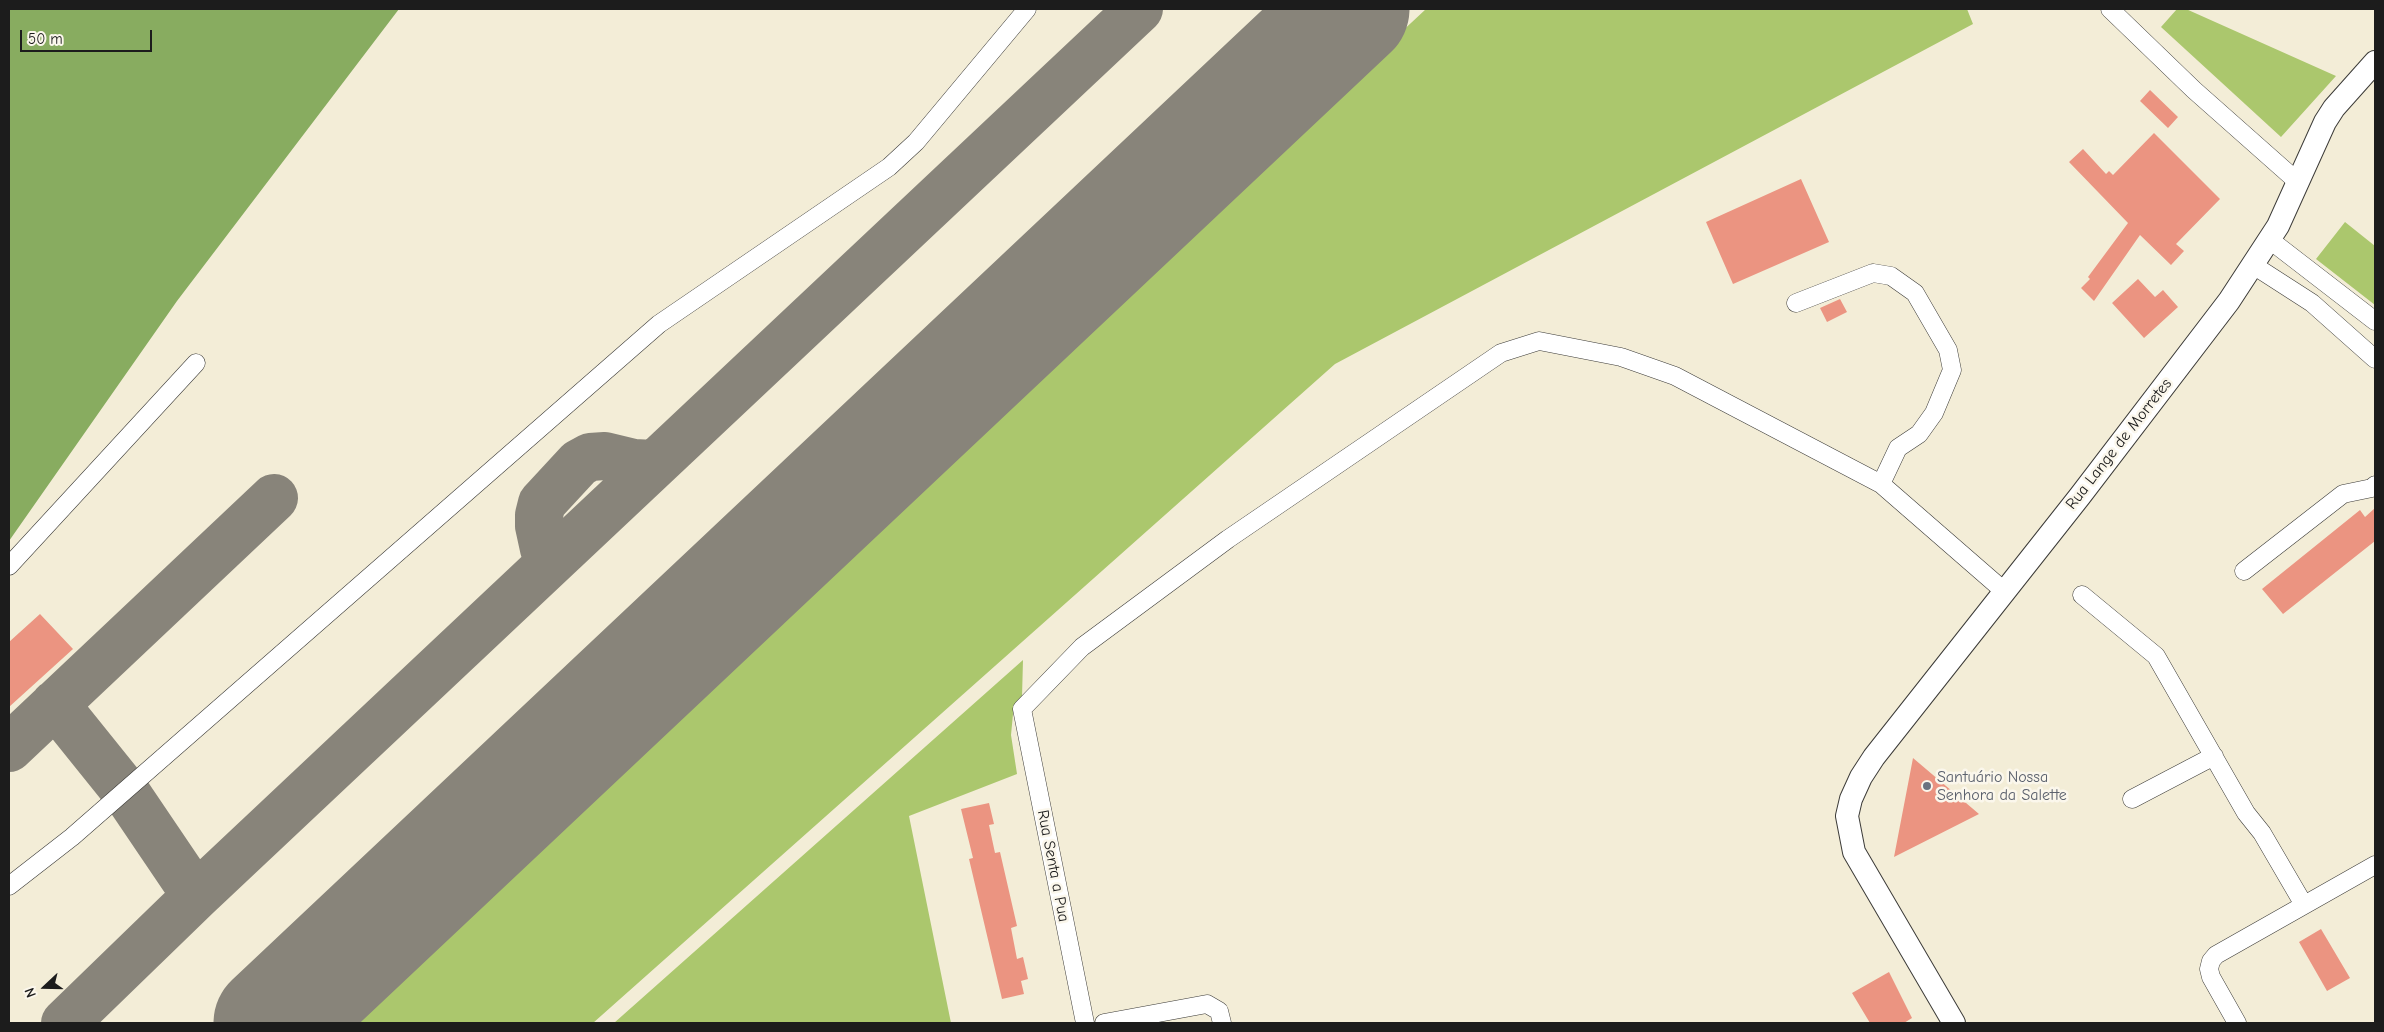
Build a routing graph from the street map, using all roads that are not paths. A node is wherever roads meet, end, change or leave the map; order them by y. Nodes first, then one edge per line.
1 (1027, 9) edge
2 (2110, 9) edge
3 (2371, 74) edge
4 (2298, 183) junction
5 (2270, 240) junction
6 (2253, 266) junction
7 (1796, 303) dead end
8 (2375, 321) edge
9 (2375, 358) edge
10 (196, 363) dead end
11 (1882, 484) junction
12 (2375, 485) edge
13 (9, 566) edge
14 (2244, 570) dead end
15 (2004, 591) junction
16 (2082, 595) dead end
17 (2214, 756) junction
18 (2132, 800) dead end
19 (2375, 865) edge
20 (9, 886) edge
21 (2304, 905) junction
22 (1085, 1023) edge
23 (1104, 1023) edge
24 (1222, 1023) edge
25 (1954, 1023) edge
26 (2238, 1023) edge

1 - 20 street
2 - 4 street
3 - 4 main road, Rua Lange de Morretes
4 - 5 main road, Rua Lange de Morretes
5 - 6 main road, Rua Lange de Morretes
5 - 8 street
6 - 9 street
6 - 15 main road, Rua Lange de Morretes
7 - 11 street
10 - 13 street
11 - 15 street
11 - 22 street, Rua Senta a Pua
12 - 14 street
15 - 25 main road, Rua Lange de Morretes
16 - 17 street
17 - 18 street
17 - 21 street
19 - 21 street
21 - 26 street
23 - 24 street

